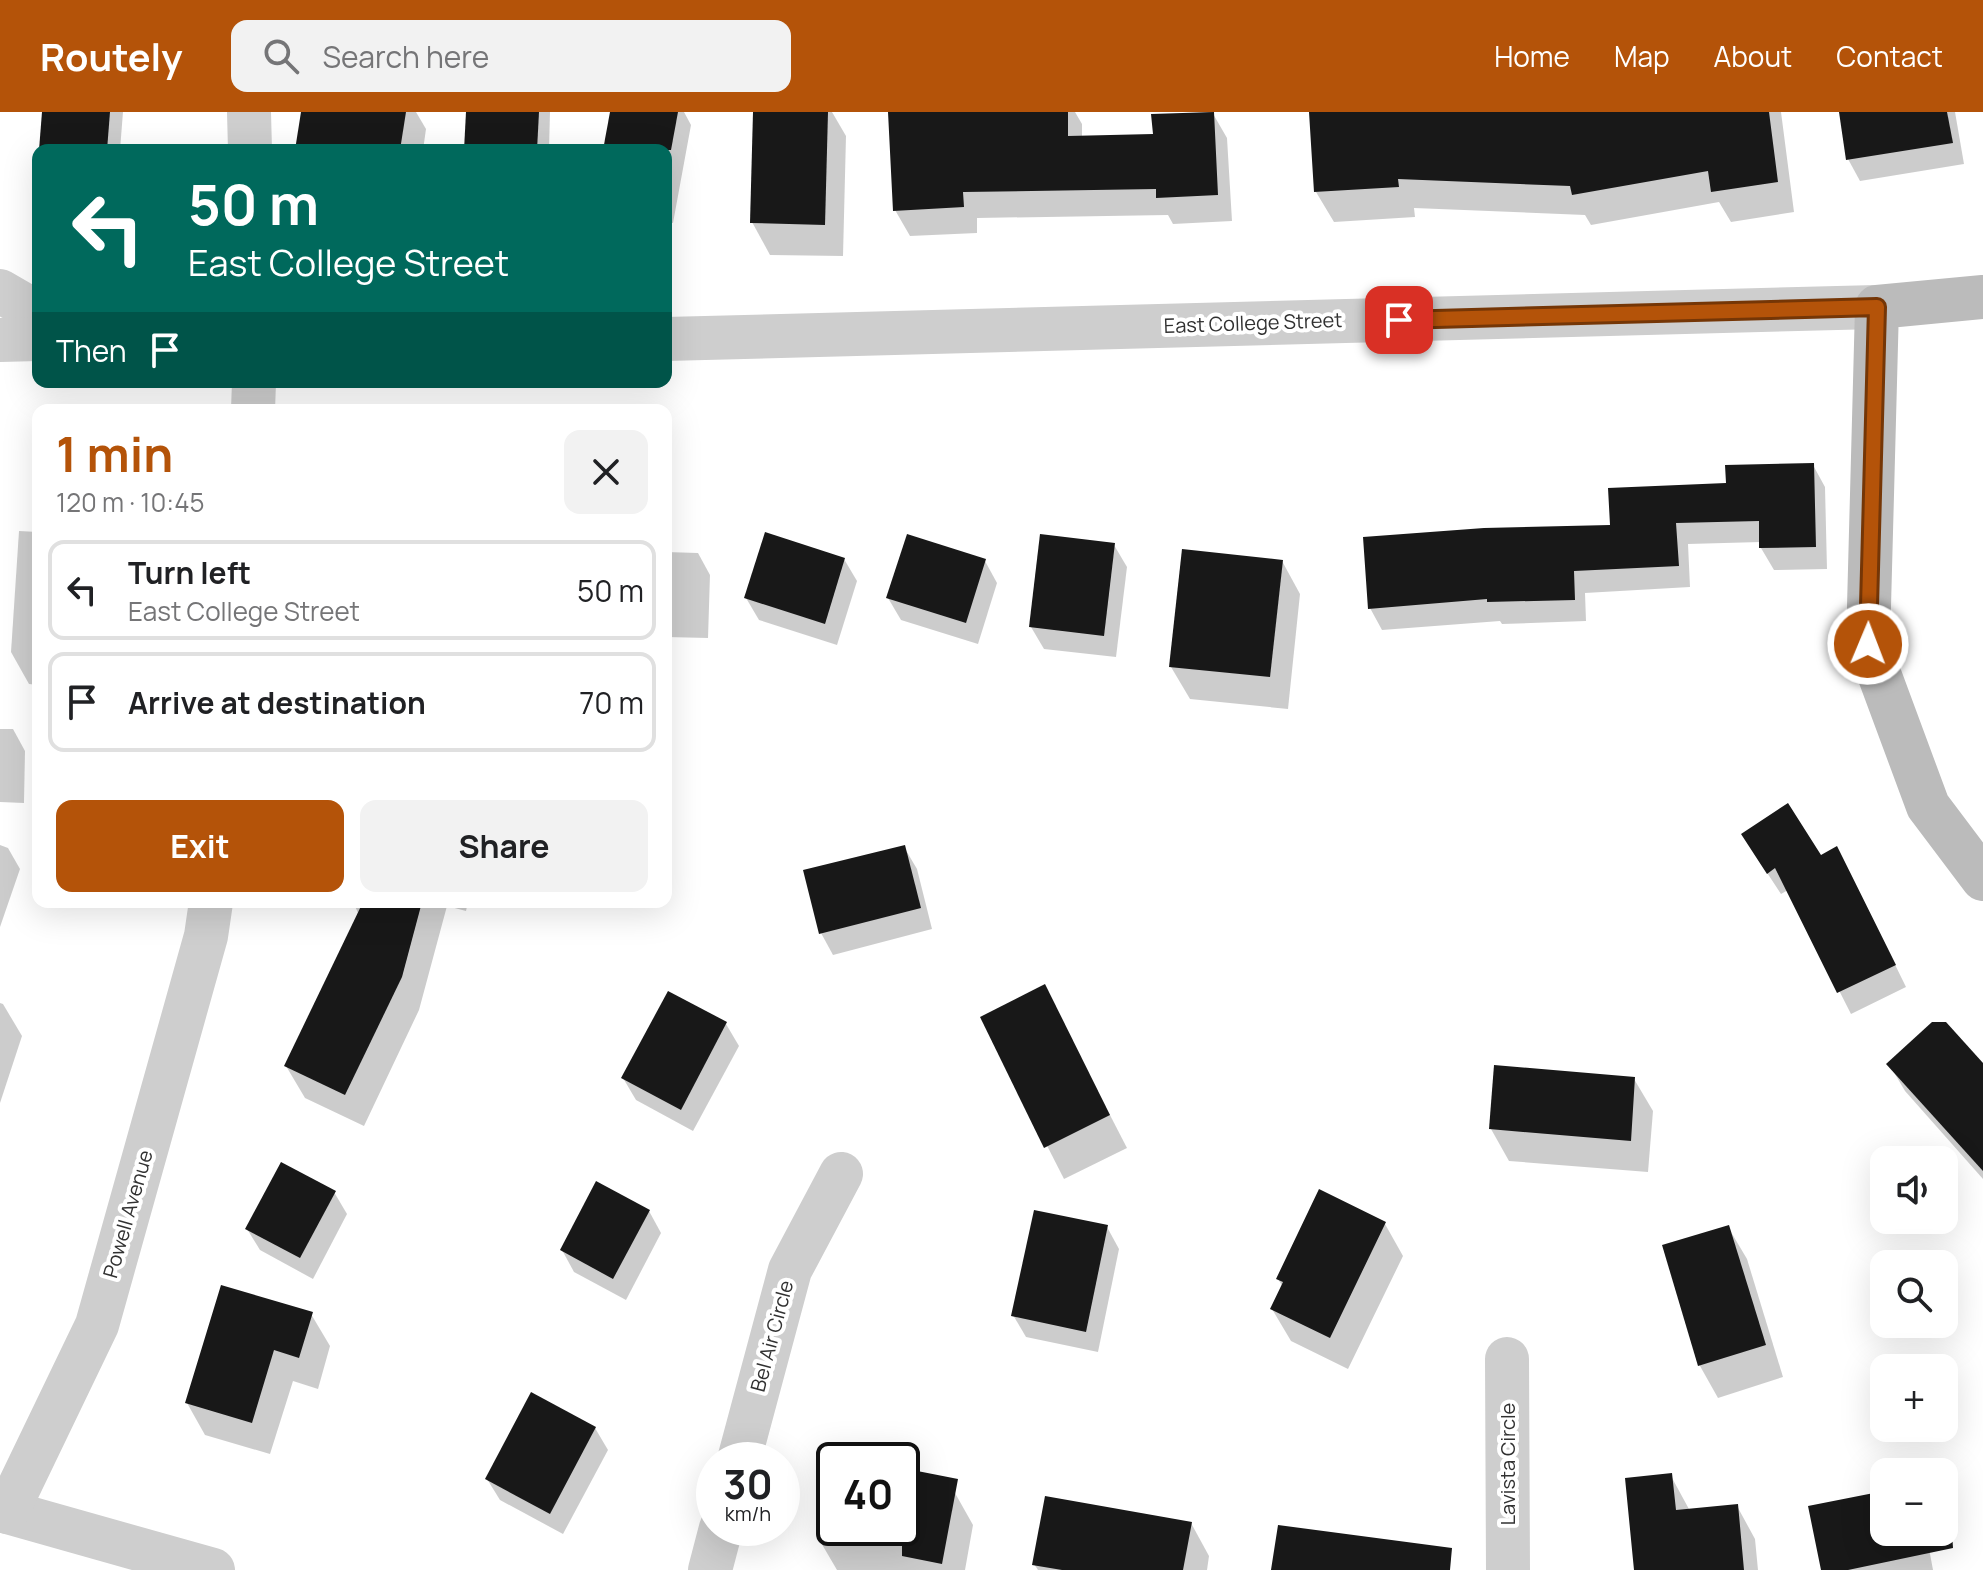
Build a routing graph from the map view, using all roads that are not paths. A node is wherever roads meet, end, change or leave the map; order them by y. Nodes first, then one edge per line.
1 (249, 112) edge
2 (250, 144) edge
3 (0, 291) edge
4 (1983, 297) edge
5 (1877, 307) junction
6 (32, 310) edge
7 (32, 339) edge
8 (672, 339) edge
9 (0, 340) edge
10 (1983, 879) edge
11 (210, 908) edge
12 (841, 1174) dead end
13 (1507, 1359) dead end
14 (744, 1442) edge
15 (4, 1511) edge
16 (716, 1546) edge
17 (213, 1570) edge
18 (710, 1570) edge
19 (1508, 1570) edge

1 - 2 street
3 - 6 street
4 - 5 street, East College Street
5 - 8 street, East College Street
5 - 10 street
7 - 9 street
11 - 15 street, Powell Avenue
12 - 14 street, Bel Air Circle
13 - 19 street, Lavista Circle
15 - 17 street
16 - 18 street

